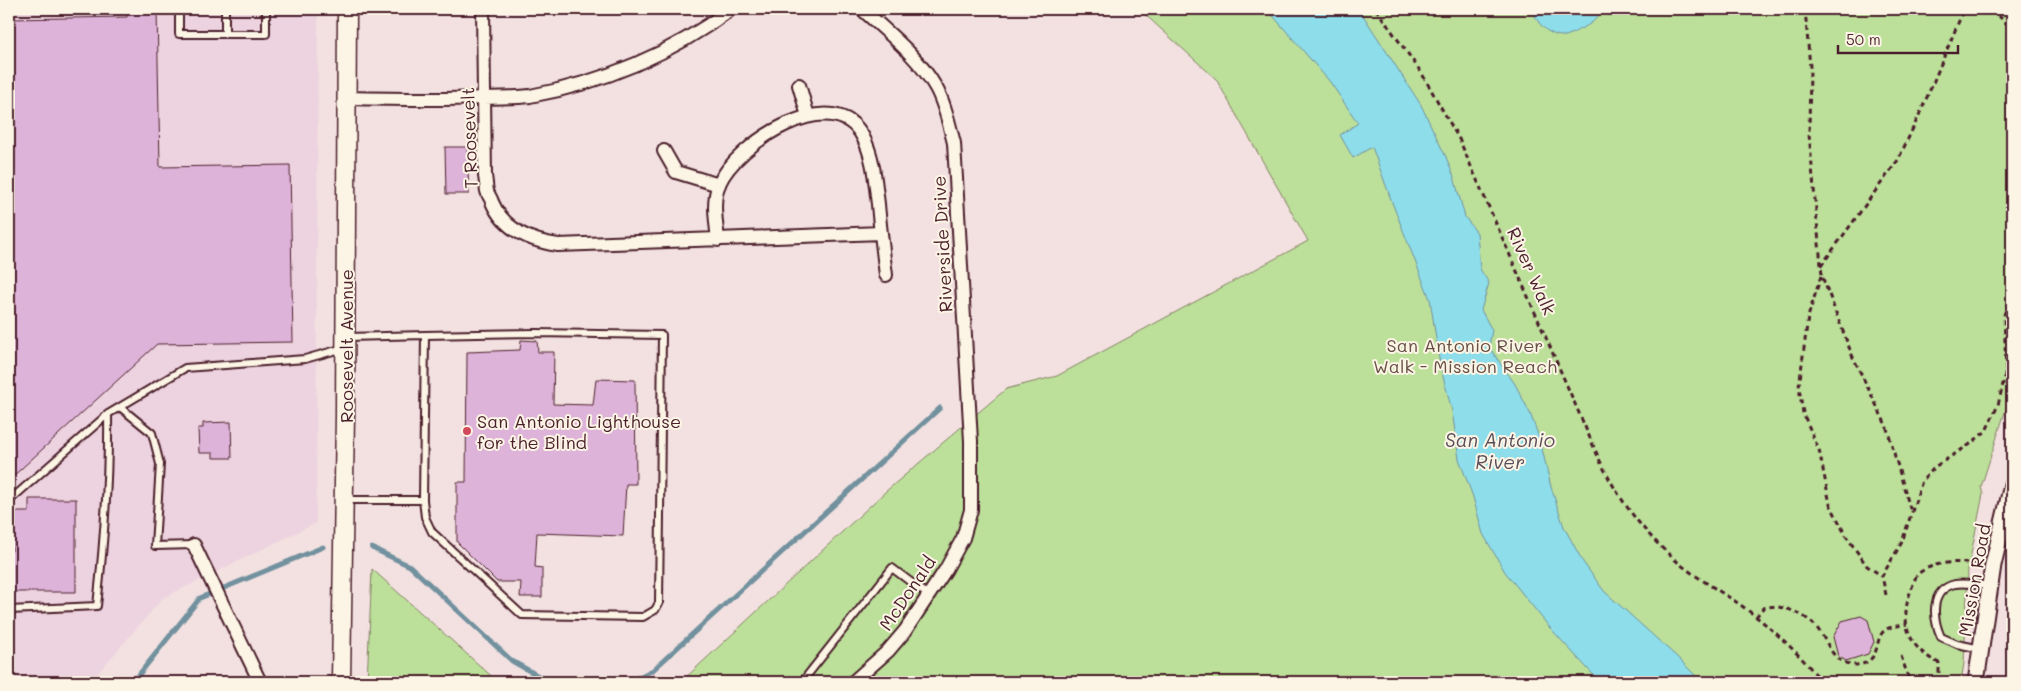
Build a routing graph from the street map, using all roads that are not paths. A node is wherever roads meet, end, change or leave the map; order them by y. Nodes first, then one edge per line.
1 (179, 9) edge
2 (225, 9) edge
3 (266, 9) edge
4 (347, 9) edge
5 (484, 9) edge
6 (731, 9) edge
7 (862, 9) edge
8 (225, 34) junction
9 (799, 85) dead end
10 (346, 98) junction
11 (485, 98) junction
12 (808, 116) junction
13 (664, 151) dead end
14 (719, 185) junction
15 (881, 233) junction
16 (718, 240) junction
17 (886, 275) dead end
18 (425, 335) junction
19 (346, 342) junction
20 (120, 407) junction
21 (108, 414) junction
22 (2012, 485) edge
23 (344, 500) junction
24 (423, 500) junction
25 (9, 501) edge
26 (971, 510) joint
27 (2009, 514) edge
28 (194, 545) joint
29 (1990, 586) junction
30 (928, 595) junction
31 (9, 610) edge
32 (1981, 648) junction
33 (260, 682) edge
34 (342, 682) edge
35 (802, 682) edge
36 (853, 682) edge
37 (1976, 682) edge

1 - 8 lane
2 - 8 lane
3 - 8 lane
4 - 10 main road, Roosevelt Avenue
5 - 11 street, T Roosevelt
6 - 11 street
7 - 26 street, Riverside Drive
9 - 12 street
10 - 11 street
10 - 19 main road, Roosevelt Avenue
11 - 16 street, T Roosevelt
12 - 14 street
12 - 15 street
13 - 14 street
14 - 16 street
15 - 16 street, T Roosevelt
15 - 17 street
18 - 19 lane
18 - 24 lane
18 - 24 lane
19 - 20 lane
19 - 23 main road, Roosevelt Avenue
20 - 21 lane
20 - 28 lane
21 - 25 lane
21 - 31 lane
22 - 27 street, Mission Road
23 - 24 lane
23 - 34 main road, Roosevelt Avenue
26 - 30 street, McDonald
27 - 29 street, Mission Road
28 - 33 street
29 - 32 street, Mission Road
29 - 32 lane
30 - 35 lane
30 - 36 street, McDonald
32 - 37 street, Mission Road

